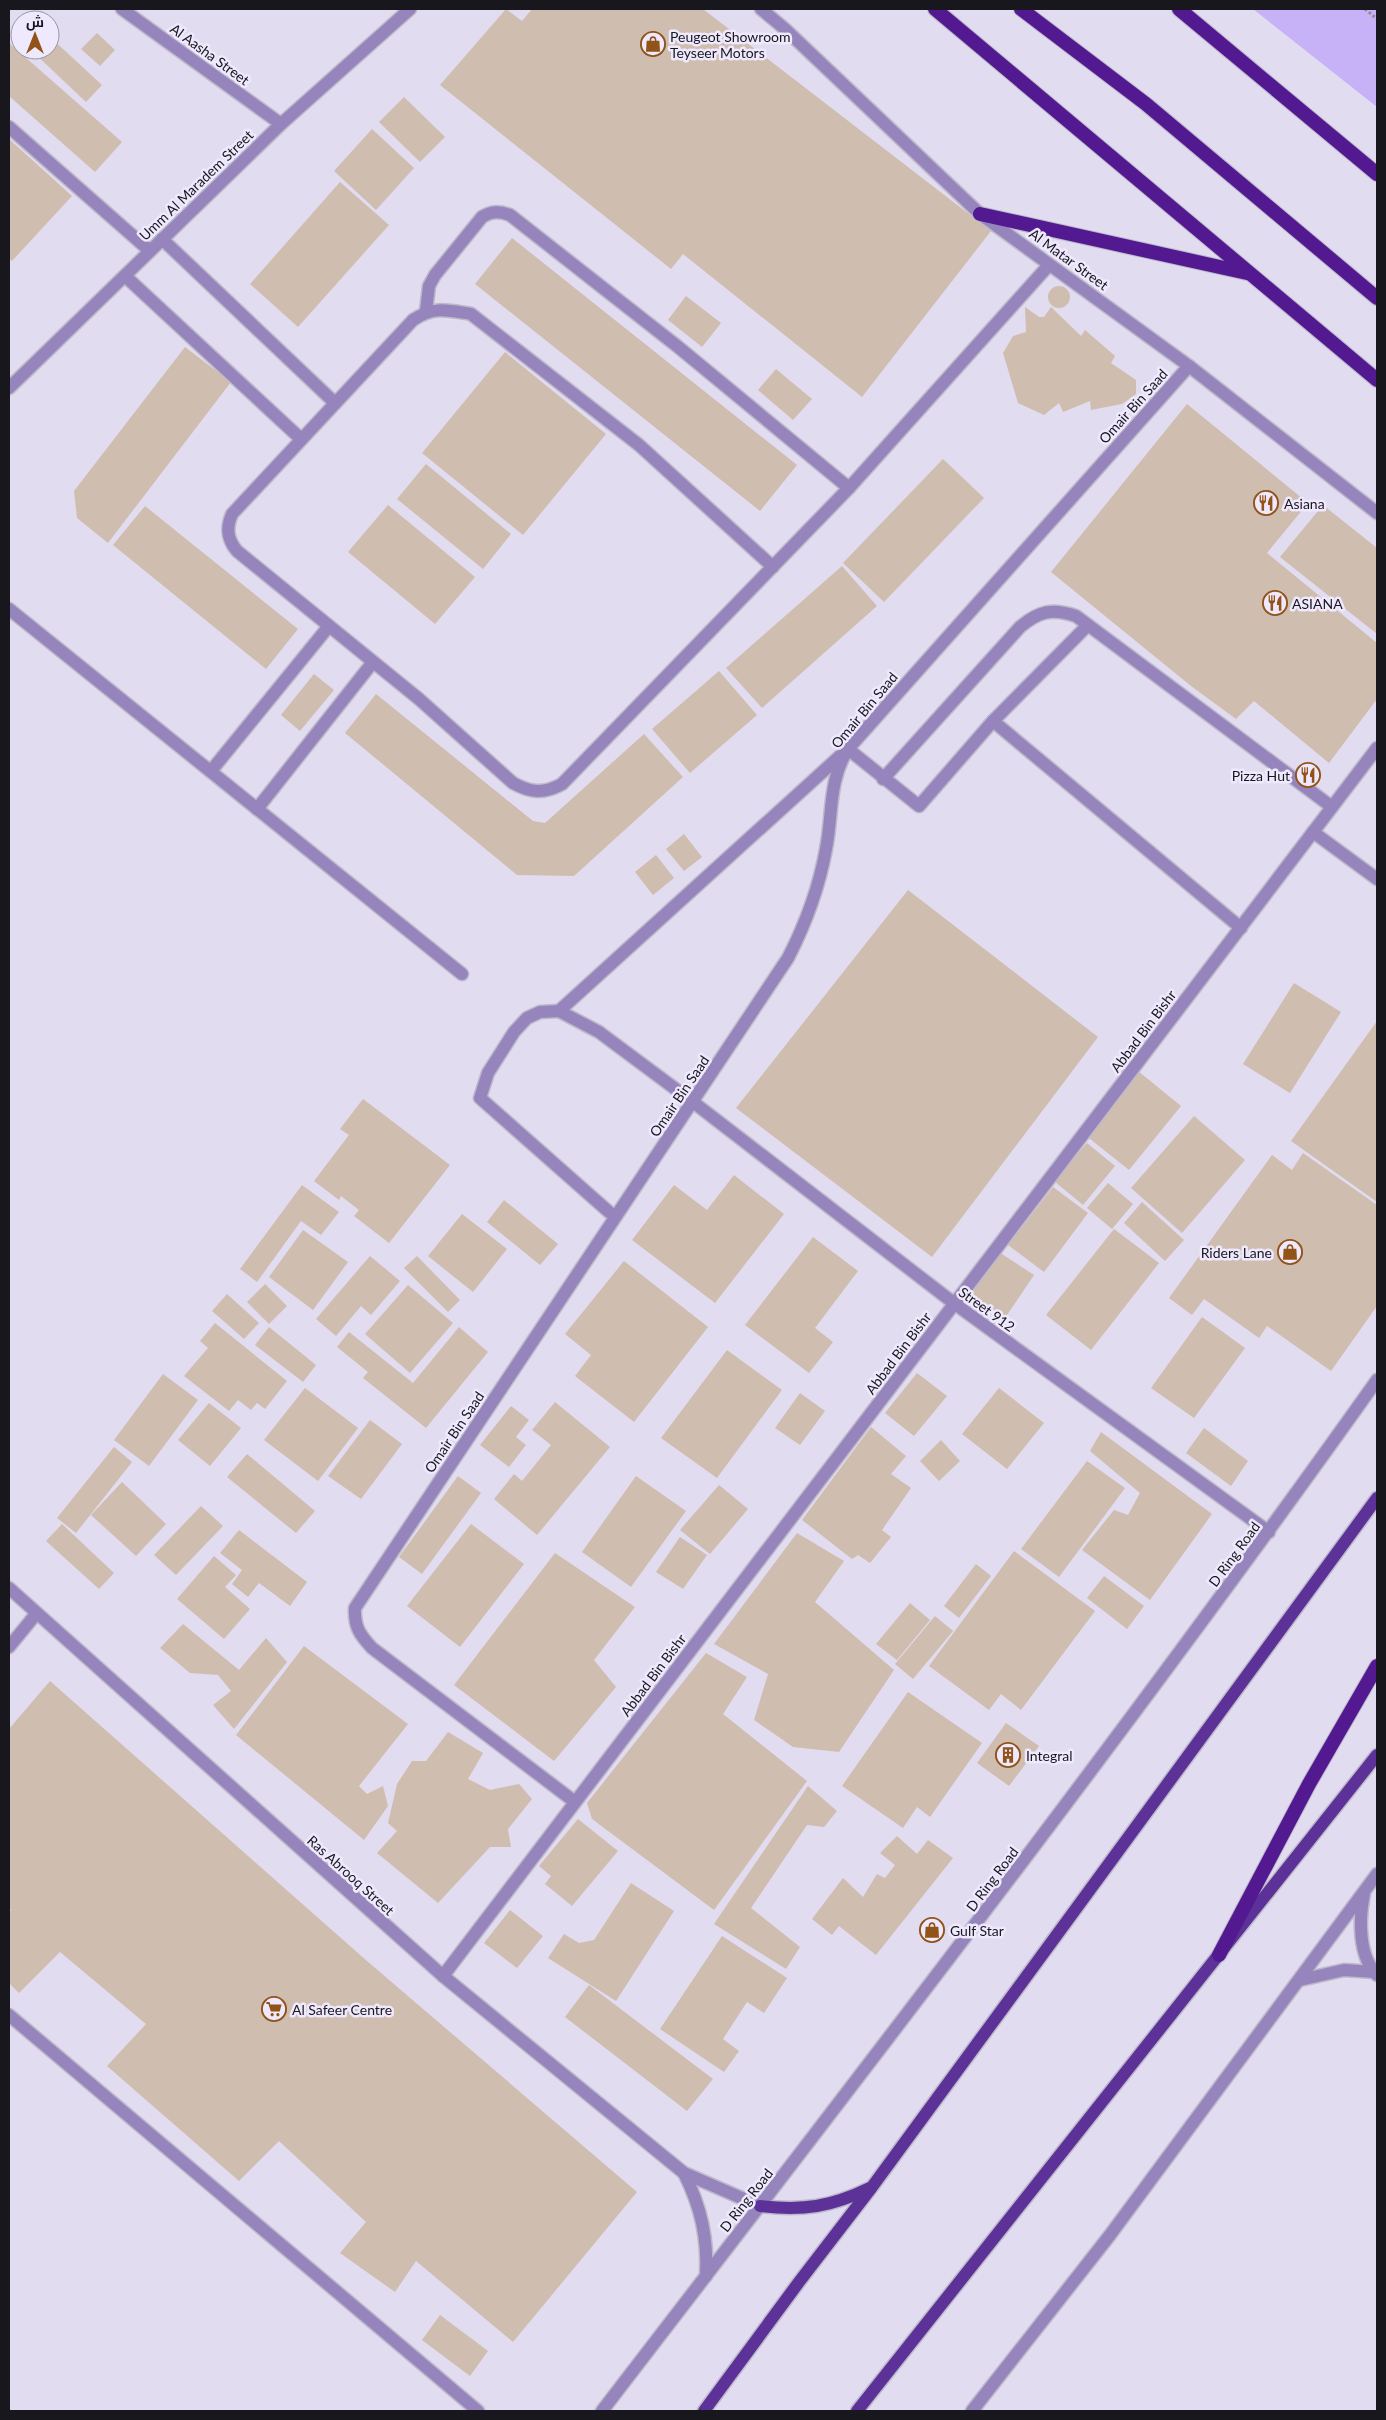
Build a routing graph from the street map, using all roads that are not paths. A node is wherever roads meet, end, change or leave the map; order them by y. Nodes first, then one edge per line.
1 (122, 9) edge
2 (410, 9) edge
3 (761, 9) edge
4 (935, 9) edge
5 (1022, 9) edge
6 (1179, 9) edge
7 (281, 124) junction
8 (9, 127) edge
9 (1377, 174) edge
10 (980, 214) junction
11 (162, 239) junction
12 (150, 251) junction
13 (1049, 265) junction
14 (1250, 273) junction
15 (125, 276) junction
16 (1377, 298) edge
17 (426, 311) junction
18 (1189, 366) junction
19 (1377, 380) edge
20 (9, 388) edge
21 (335, 403) junction
22 (301, 439) junction
23 (849, 488) junction
24 (1377, 513) edge
25 (774, 567) junction
26 (9, 609) edge
27 (329, 626) junction
28 (1088, 626) junction
29 (373, 662) junction
30 (993, 721) junction
31 (1377, 748) edge
32 (848, 749) junction
33 (211, 771) junction
34 (883, 779) junction
35 (1332, 808) junction
36 (257, 810) junction
37 (1313, 832) junction
38 (1377, 879) edge
39 (1241, 928) junction
40 (462, 974) dead end
41 (559, 1011) junction
42 (693, 1102) junction
43 (609, 1212) dead end
44 (954, 1304) junction
45 (1377, 1380) edge
46 (1377, 1498) edge
47 (1269, 1532) junction
48 (9, 1588) edge
49 (36, 1614) junction
50 (9, 1647) edge
51 (1377, 1666) edge
52 (1377, 1755) edge
53 (575, 1802) junction
54 (1377, 1874) edge
55 (1364, 1890) junction
56 (1219, 1955) junction
57 (1376, 1974) edge
58 (443, 1976) junction
59 (1300, 1980) junction
60 (9, 2015) edge
61 (684, 2173) junction
62 (872, 2187) junction
63 (760, 2206) junction
64 (706, 2276) junction
65 (478, 2411) edge
66 (602, 2411) edge
67 (704, 2411) edge
68 (857, 2411) edge
69 (972, 2411) edge

1 - 7 street, Al Aasha Street
2 - 7 street, Umm Al Maradem Street
3 - 10 street, Al Matar Street
4 - 14 highway
5 - 16 highway
6 - 9 highway
7 - 11 street, Umm Al Maradem Street
8 - 12 street
10 - 13 street, Al Matar Street
10 - 14 highway
11 - 12 street, Umm Al Maradem Street
11 - 21 street
12 - 15 street, Umm Al Maradem Street
13 - 18 street, Al Matar Street
13 - 23 street
14 - 19 highway
15 - 20 street, Umm Al Maradem Street
15 - 22 street
17 - 21 street
17 - 23 street
17 - 25 street
18 - 24 street, Al Matar Street
18 - 32 street, Omair Bin Saad
21 - 22 street
22 - 27 street
23 - 25 street
25 - 29 street
26 - 33 street
27 - 29 street
27 - 33 street
28 - 30 street
28 - 34 street
28 - 35 street
29 - 36 street
30 - 34 street
30 - 39 street
31 - 35 street, Abbad Bin Bishr
32 - 34 street
32 - 41 street
32 - 42 street, Omair Bin Saad
33 - 36 street
35 - 37 street, Abbad Bin Bishr
36 - 40 street
37 - 38 street
37 - 39 street, Abbad Bin Bishr
39 - 44 street, Abbad Bin Bishr
41 - 42 street, Street 912
41 - 43 street
42 - 44 street, Street 912
42 - 53 street, Omair Bin Saad
44 - 47 street, Street 912
44 - 53 street, Abbad Bin Bishr
45 - 47 street, D Ring Road
46 - 62 main road
47 - 63 street, D Ring Road
48 - 49 street, Ras Abrooq Street
49 - 50 street
49 - 58 street, Ras Abrooq Street
51 - 56 highway
52 - 56 main road
53 - 58 street, Abbad Bin Bishr
54 - 55 street
55 - 57 street
55 - 59 street
56 - 68 main road
57 - 59 street
58 - 61 street, Ras Abrooq Street
59 - 69 street
60 - 65 street
61 - 63 street, Ras Abrooq Street
61 - 64 street, Ras Abrooq Street
62 - 63 main road
62 - 67 main road
63 - 64 street, D Ring Road
64 - 66 street, D Ring Road

